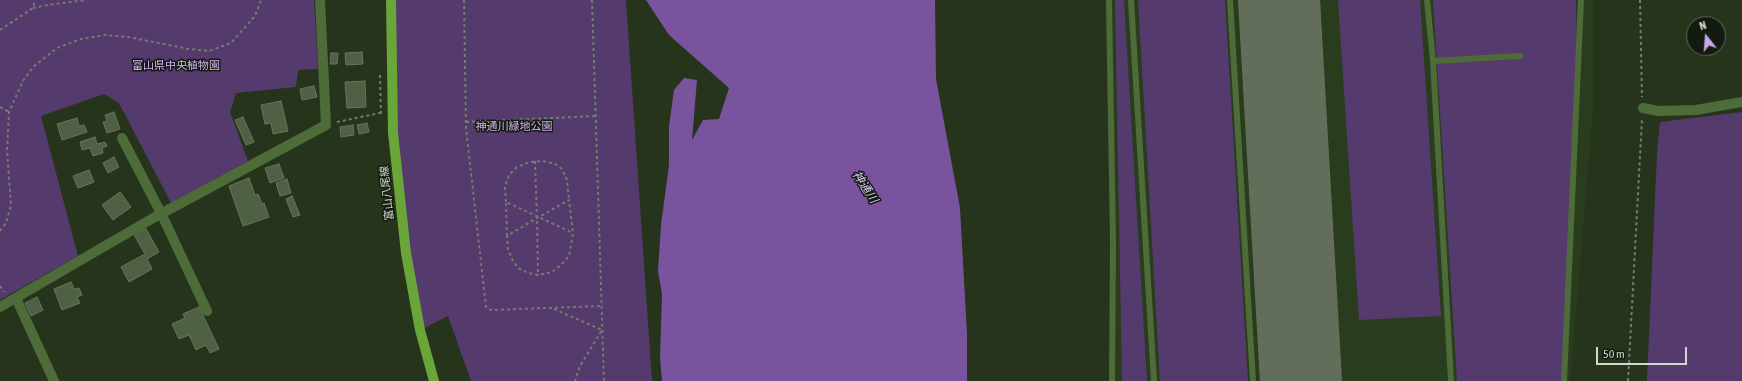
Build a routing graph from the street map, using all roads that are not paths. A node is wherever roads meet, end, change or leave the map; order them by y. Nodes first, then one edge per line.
1 (320, 0) edge
2 (391, 0) edge
3 (1109, 0) edge
4 (1131, 0) edge
5 (1230, 0) edge
6 (1427, 0) edge
7 (1581, 0) edge
8 (1520, 56) dead end
9 (1433, 61) junction
10 (1742, 102) edge
11 (1643, 108) road end
12 (122, 138) dead end
13 (162, 213) junction
14 (16, 298) junction
15 (0, 307) edge
16 (207, 311) dead end
17 (54, 381) edge
18 (434, 381) edge
19 (1112, 381) edge
20 (1154, 381) edge
21 (1253, 381) edge
22 (1451, 381) edge
23 (1564, 381) edge

1 - 13 street
2 - 18 main road, 富山八尾線
3 - 19 lane
4 - 20 lane
5 - 21 lane
6 - 9 lane
7 - 23 lane
8 - 9 lane
9 - 22 lane
10 - 11 street
12 - 13 street
13 - 14 street
13 - 16 street
14 - 15 street
14 - 17 street

